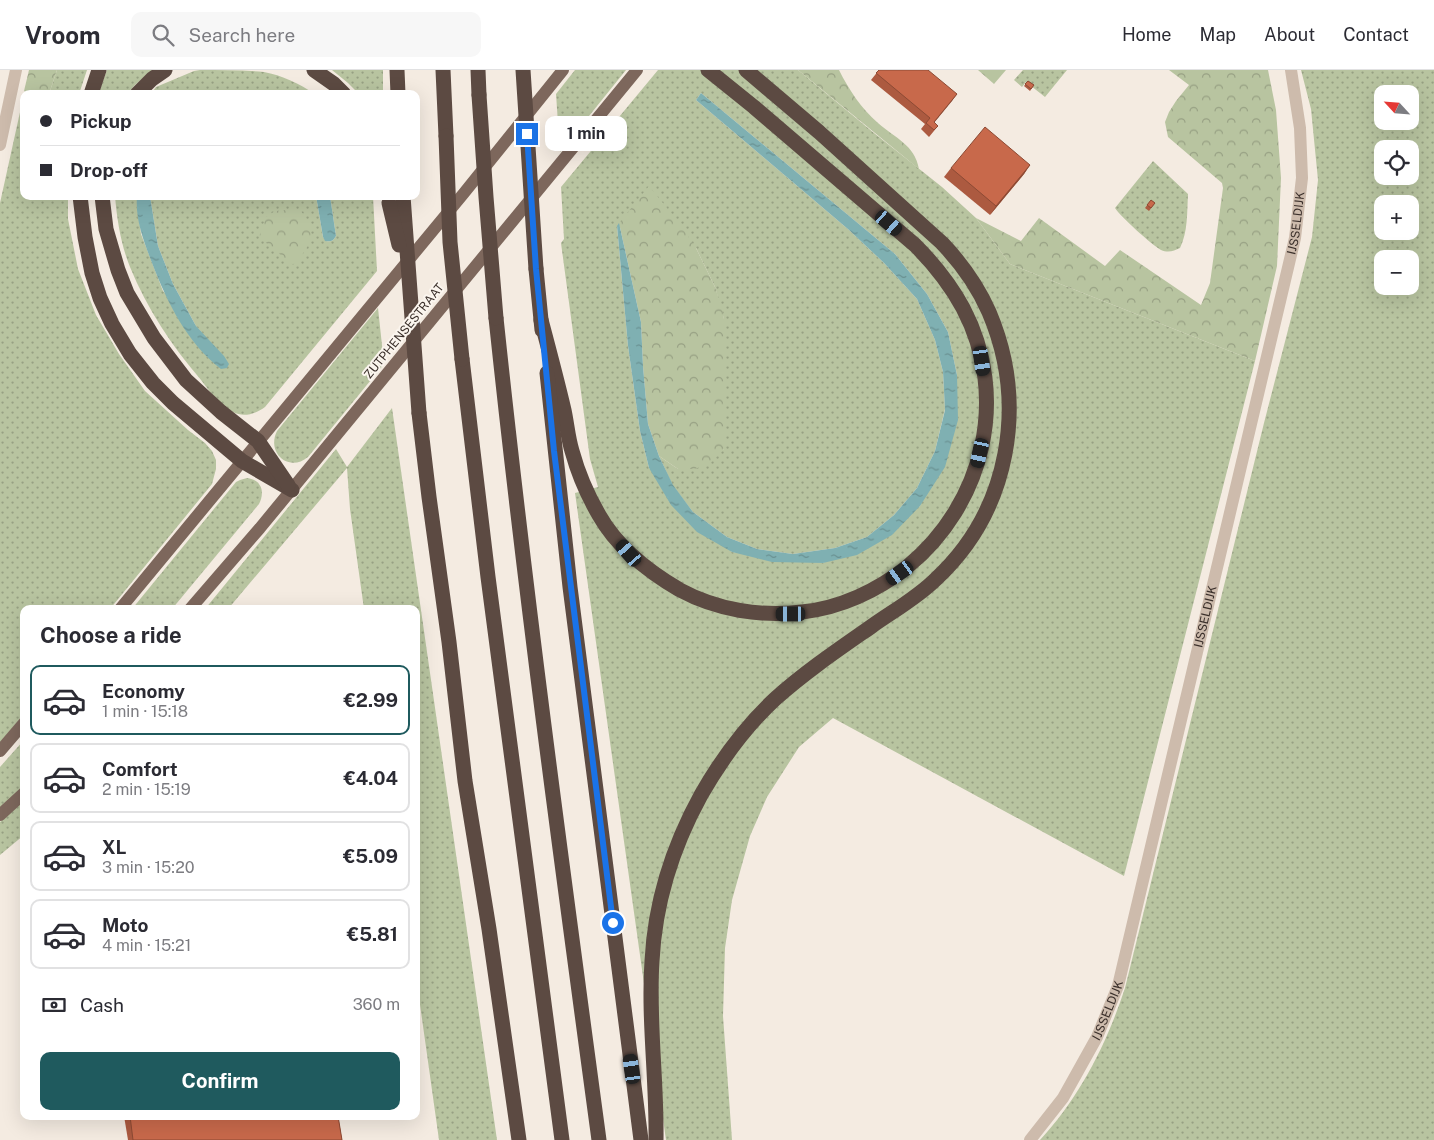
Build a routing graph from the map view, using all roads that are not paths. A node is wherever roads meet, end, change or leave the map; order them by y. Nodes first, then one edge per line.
1 (16, 70) edge
2 (99, 70) edge
3 (165, 70) edge
4 (314, 70) edge
5 (397, 70) edge
6 (443, 70) edge
7 (478, 70) edge
8 (523, 70) edge
9 (563, 70) edge
10 (637, 70) edge
11 (708, 70) edge
12 (746, 70) edge
13 (1291, 70) edge
14 (92, 90) edge
15 (141, 90) edge
16 (340, 90) edge
17 (398, 90) edge
18 (0, 145) edge
19 (80, 200) edge
20 (102, 200) edge
21 (388, 200) edge
22 (403, 200) edge
23 (410, 290) junction
24 (541, 320) junction
25 (258, 441) junction
26 (242, 461) junction
27 (292, 490) junction
28 (123, 605) edge
29 (193, 605) edge
30 (20, 728) edge
31 (0, 751) edge
32 (20, 797) edge
33 (0, 816) edge
34 (519, 1140) edge
35 (562, 1140) edge
36 (599, 1140) edge
37 (641, 1140) edge
38 (656, 1140) edge
39 (1030, 1140) edge

1 - 18 street
2 - 14 highway
3 - 15 highway
4 - 16 highway
5 - 17 highway
6 - 35 highway, bridge
7 - 36 highway, bridge
8 - 24 highway, bridge
9 - 25 main road
10 - 27 main road, ZUTPHENSESTRAAT
11 - 24 highway
12 - 38 highway
13 - 39 street, IJSSELDIJK
19 - 26 highway
20 - 25 highway
21 - 23 highway, bridge
22 - 23 highway, bridge
23 - 34 highway, bridge
24 - 37 highway
25 - 26 main road
25 - 27 highway
26 - 27 highway
26 - 28 main road
27 - 29 main road, ZUTPHENSESTRAAT
30 - 31 main road
32 - 33 main road

